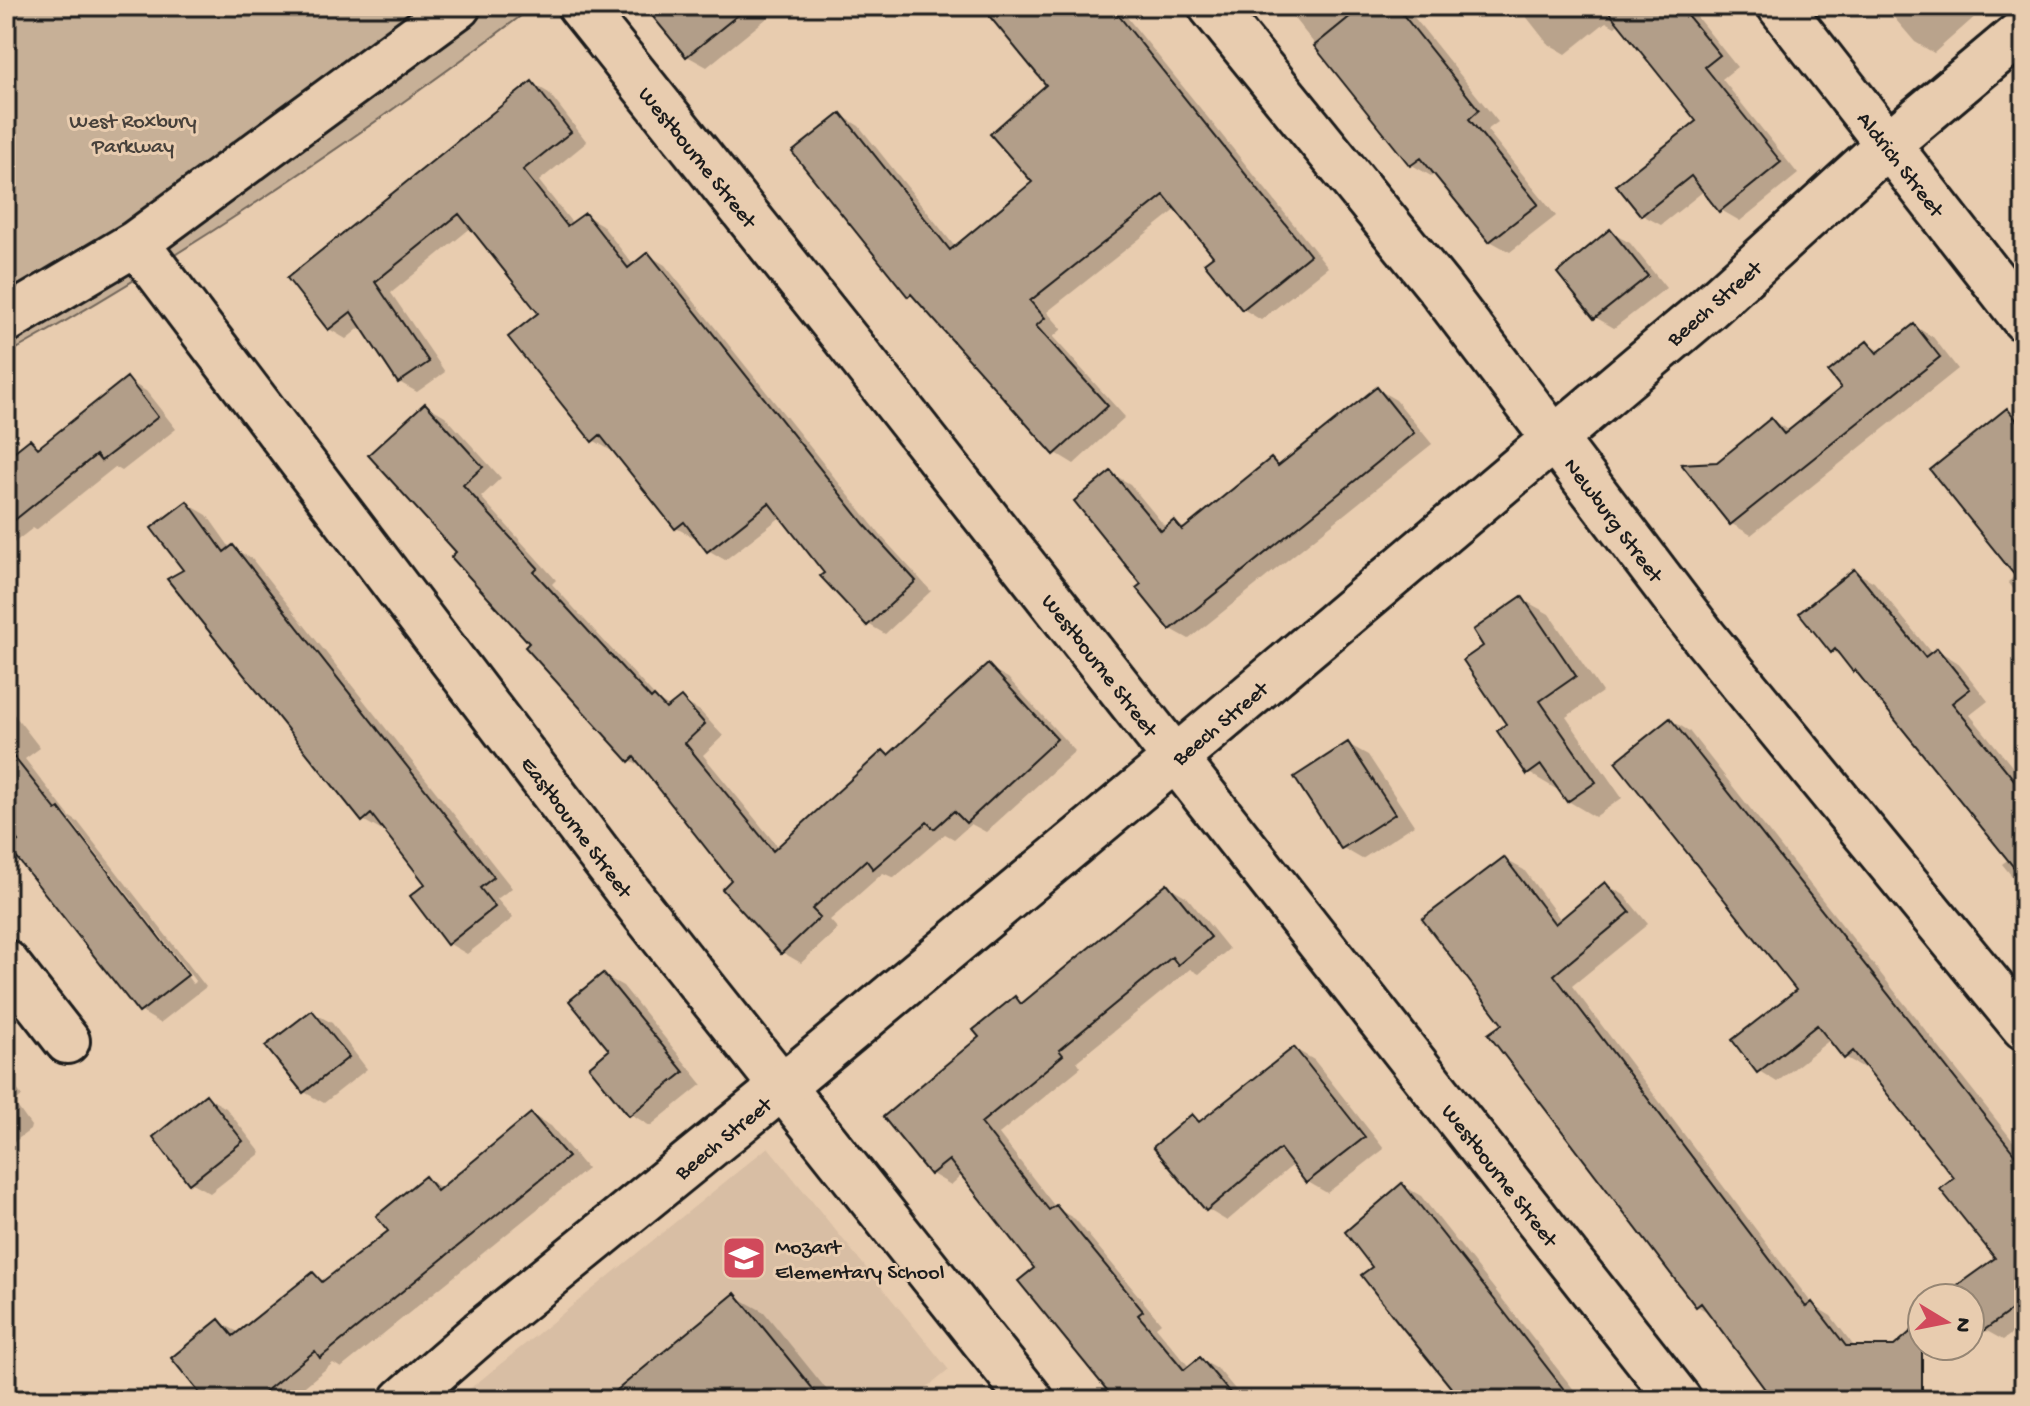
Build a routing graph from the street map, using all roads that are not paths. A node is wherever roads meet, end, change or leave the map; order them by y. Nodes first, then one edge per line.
1 (458, 6) edge
2 (580, 6) edge
3 (1211, 6) edge
4 (1780, 6) edge
5 (2024, 30) edge
6 (1887, 145) junction
7 (136, 243) junction
8 (2024, 319) edge
9 (6, 320) edge
10 (1554, 438) junction
11 (1175, 759) junction
12 (6, 963) edge
13 (2024, 1027) edge
14 (67, 1041) dead end
15 (781, 1088) junction
16 (403, 1400) edge
17 (1031, 1400) edge
18 (1679, 1400) edge

1 - 7 street
2 - 11 street, Westbourne Street
3 - 10 street, Newburg Street
4 - 6 street, Aldrich Street
5 - 6 street, Beech Street
6 - 8 street, Aldrich Street
6 - 10 street, Beech Street
7 - 9 street
7 - 15 street, Eastbourne Street
10 - 11 street, Beech Street
10 - 13 street, Newburg Street
11 - 15 street, Beech Street
11 - 18 street, Westbourne Street
12 - 14 street
15 - 16 street, Beech Street
15 - 17 street, Eastbourne Street

